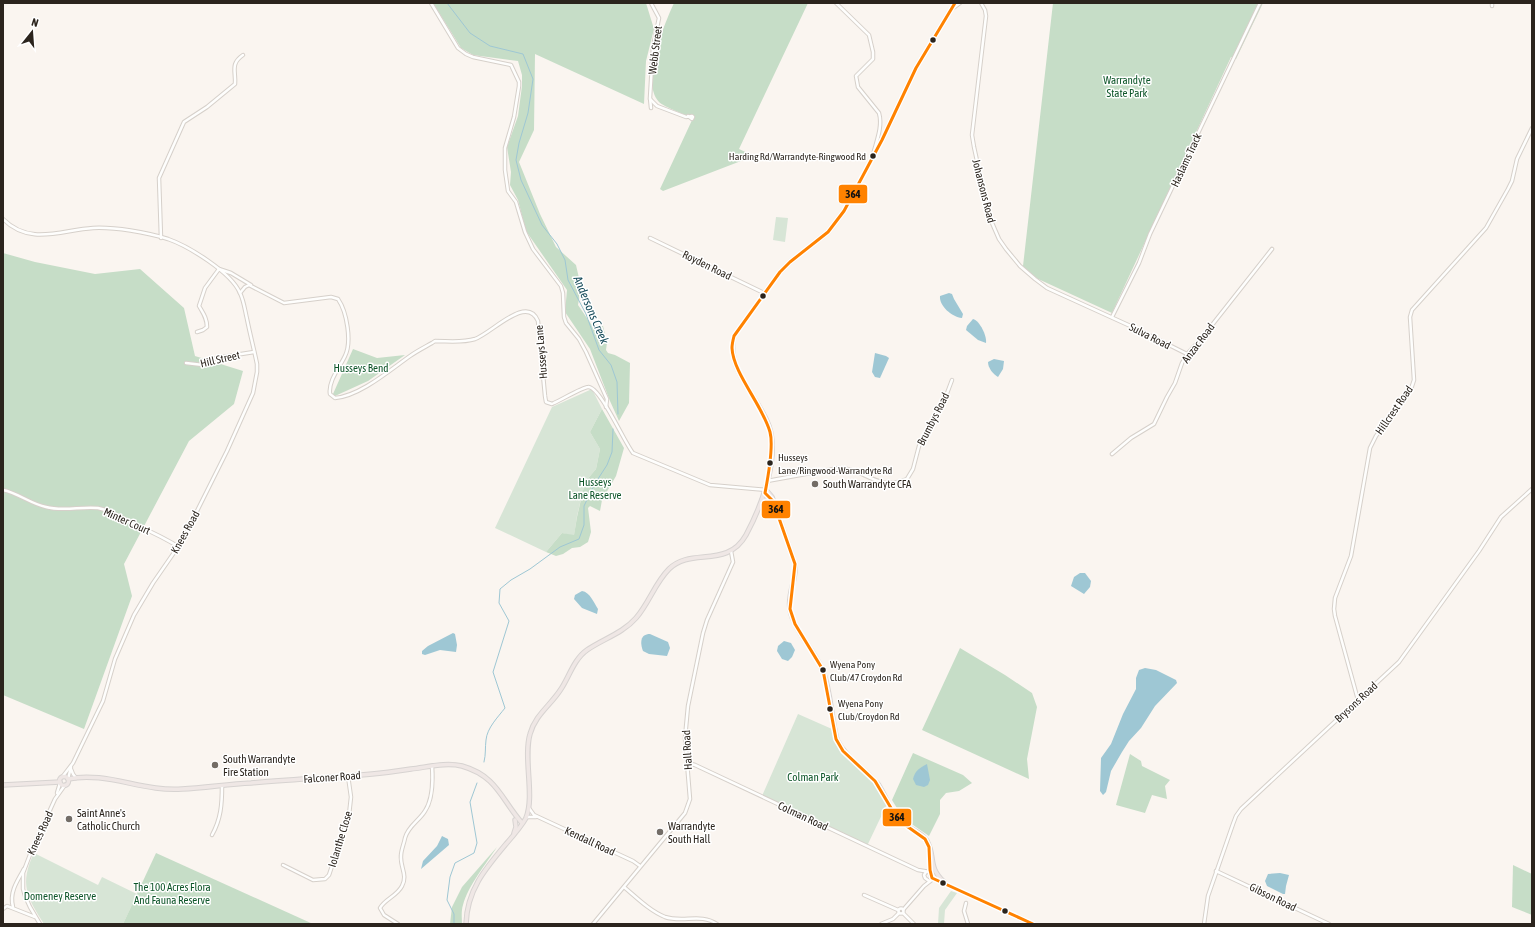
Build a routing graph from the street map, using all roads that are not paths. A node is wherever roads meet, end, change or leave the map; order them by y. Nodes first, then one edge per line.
1 (431, 3) edge
2 (651, 3) edge
3 (836, 3) edge
4 (954, 3) edge
5 (960, 3) edge
6 (981, 3) edge
7 (1260, 3) edge
8 (950, 11) junction
9 (243, 55) dead end
10 (650, 98) junction
11 (651, 108) dead end
12 (688, 116) dead end
13 (1532, 128) edge
14 (872, 157) junction
15 (3, 219) edge
16 (161, 238) junction
17 (650, 238) dead end
18 (1272, 249) dead end
19 (219, 269) junction
20 (252, 286) junction
21 (240, 292) junction
22 (764, 293) junction
23 (1112, 317) junction
24 (197, 332) dead end
25 (254, 352) junction
26 (1187, 354) junction
27 (186, 363) dead end
28 (952, 380) dead end
29 (606, 407) junction
30 (1112, 454) dead end
31 (767, 481) junction
32 (1532, 489) edge
33 (3, 490) edge
34 (765, 491) junction
35 (762, 500) junction
36 (772, 500) junction
37 (178, 547) junction
38 (731, 551) junction
39 (1358, 700) junction
40 (73, 763) junction
41 (688, 763) junction
42 (432, 766) junction
43 (71, 769) junction
44 (348, 776) junction
45 (76, 778) junction
46 (89, 778) junction
47 (60, 780) junction
48 (67, 781) junction
49 (41, 782) junction
50 (54, 782) junction
51 (3, 784) edge
52 (222, 786) junction
53 (58, 791) junction
54 (55, 799) junction
55 (528, 808) junction
56 (510, 809) junction
57 (513, 813) junction
58 (526, 816) junction
59 (538, 818) junction
60 (515, 820) junction
61 (521, 825) junction
62 (212, 835) dead end
63 (503, 847) junction
64 (25, 866) junction
65 (283, 866) dead end
66 (640, 866) junction
67 (918, 870) junction
68 (930, 871) junction
69 (1216, 871) junction
70 (925, 877) junction
71 (934, 879) junction
72 (924, 886) junction
73 (624, 888) junction
74 (864, 895) dead end
75 (966, 903) dead end
76 (13, 907) junction
77 (3, 909) edge
78 (903, 911) junction
79 (899, 912) junction
80 (36, 918) junction
81 (40, 924) edge
82 (398, 924) edge
83 (466, 924) edge
84 (593, 924) edge
85 (717, 924) edge
86 (881, 924) edge
87 (914, 924) edge
88 (968, 924) edge
89 (1033, 924) edge
90 (1204, 924) edge
91 (1329, 924) edge

1 - 29 street
2 - 10 street, Webb Street
3 - 14 street
4 - 8 main road
5 - 8 street
6 - 23 street, Johansons Road
7 - 23 street, Haslams Track
8 - 14 main road
9 - 16 street
10 - 11 street, Webb Street
10 - 12 street
13 - 39 street, Hillcrest Road
14 - 22 main road
15 - 16 street
16 - 19 street
17 - 22 street, Royden Road
18 - 26 street, Anzac Road
19 - 20 street, Husseys Lane
19 - 21 street
19 - 24 street
20 - 21 street
20 - 29 street, Husseys Lane
21 - 25 street, Knees Road
22 - 31 main road
23 - 26 street, Sulva Road
25 - 27 street, Hill Street
25 - 37 street, Knees Road
26 - 30 street, Anzac Road
28 - 31 street, Brumbys Road
29 - 34 street, Husseys Lane
31 - 34 main road
32 - 39 street, Brysons Road
33 - 37 street, Minter Court
34 - 35 main road
34 - 36 main road
35 - 36 main road
35 - 38 main road
36 - 68 main road
37 - 40 street, Knees Road
38 - 41 street, Hall Road
38 - 55 main road
39 - 69 street, Brysons Road
40 - 43 street, Knees Road
40 - 47 street, Knees Road
41 - 66 street, Hall Road
41 - 67 street, Colman Road
42 - 44 main road, Falconer Road
42 - 56 main road, Falconer Road
42 - 82 street
43 - 45 street
43 - 48 street, Knees Road
44 - 52 main road, Falconer Road
44 - 65 street, Iolanthe Close
45 - 46 main road, Falconer Road
45 - 48 main road, Falconer Road
46 - 48 main road, Falconer Road
46 - 52 main road, Falconer Road
47 - 48 main road
47 - 48 main road
47 - 49 main road
47 - 50 main road
47 - 53 street, Knees Road
48 - 54 street, Knees Road
49 - 50 main road
49 - 51 main road
50 - 53 street
52 - 62 street
53 - 54 street, Knees Road
54 - 64 street, Knees Road
55 - 58 main road
55 - 59 street, Kendall Road
56 - 57 main road, Falconer Road
56 - 60 main road, Falconer Road
57 - 58 main road
57 - 61 main road, Falconer Road
58 - 59 street, Kendall Road
58 - 61 main road
59 - 66 street, Kendall Road
60 - 61 main road, Falconer Road
60 - 63 main road
61 - 63 main road
63 - 83 main road
64 - 76 street, Knees Road
64 - 80 street, Knees Road
66 - 73 street, Hall Road
67 - 68 street, Colman Road
67 - 70 street, Colman Road
68 - 70 street
68 - 71 main road
68 - 71 main road
69 - 90 street, Brysons Road
69 - 91 street, Gibson Road
70 - 71 street
70 - 72 street
71 - 72 street
71 - 89 main road
72 - 78 street
73 - 84 street, Hall Road
73 - 85 street
74 - 79 street
75 - 88 street
76 - 77 street
76 - 80 street
78 - 79 street
78 - 87 street
79 - 86 street
80 - 81 street, Knees Road

